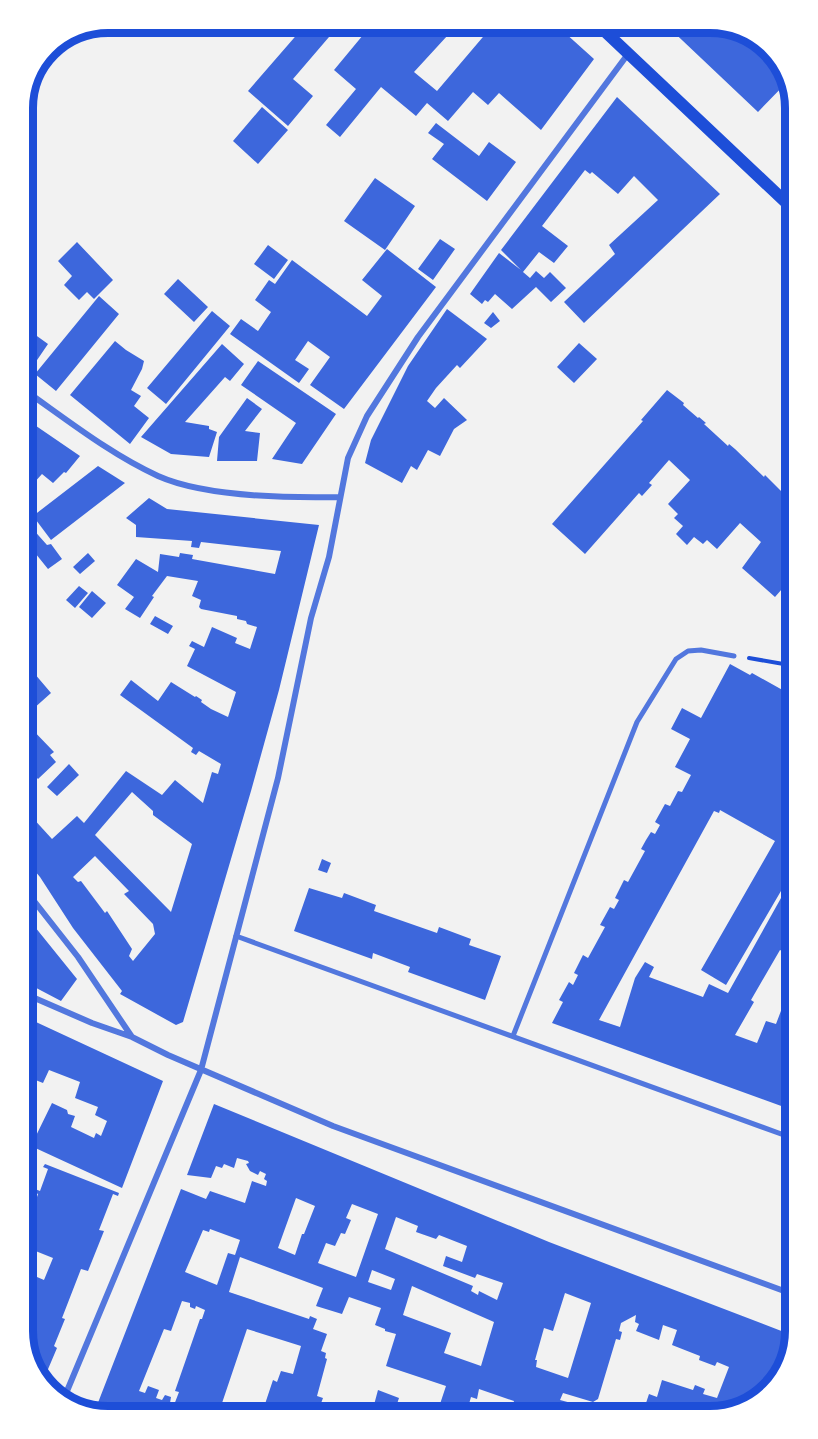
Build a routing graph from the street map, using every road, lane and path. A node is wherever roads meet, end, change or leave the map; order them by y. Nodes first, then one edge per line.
1 (608, 33) edge
2 (614, 33) edge
3 (611, 36) junction
4 (629, 54) junction
5 (785, 202) edge
6 (33, 396) edge
7 (340, 497) junction
8 (734, 656) joint
9 (785, 664) edge
10 (33, 901) edge
11 (236, 936) junction
12 (33, 998) edge
13 (513, 1036) junction
14 (132, 1037) junction
15 (201, 1070) junction
16 (785, 1135) edge
17 (785, 1291) edge
18 (66, 1393) edge

1 - 3 main road
2 - 3 street
3 - 4 main road
4 - 5 main road
4 - 7 street
6 - 7 street
7 - 11 street
8 - 9 path
8 - 13 street
10 - 14 street
11 - 13 street
11 - 15 street
12 - 14 street
13 - 16 street
14 - 15 street
15 - 17 street
15 - 18 street

